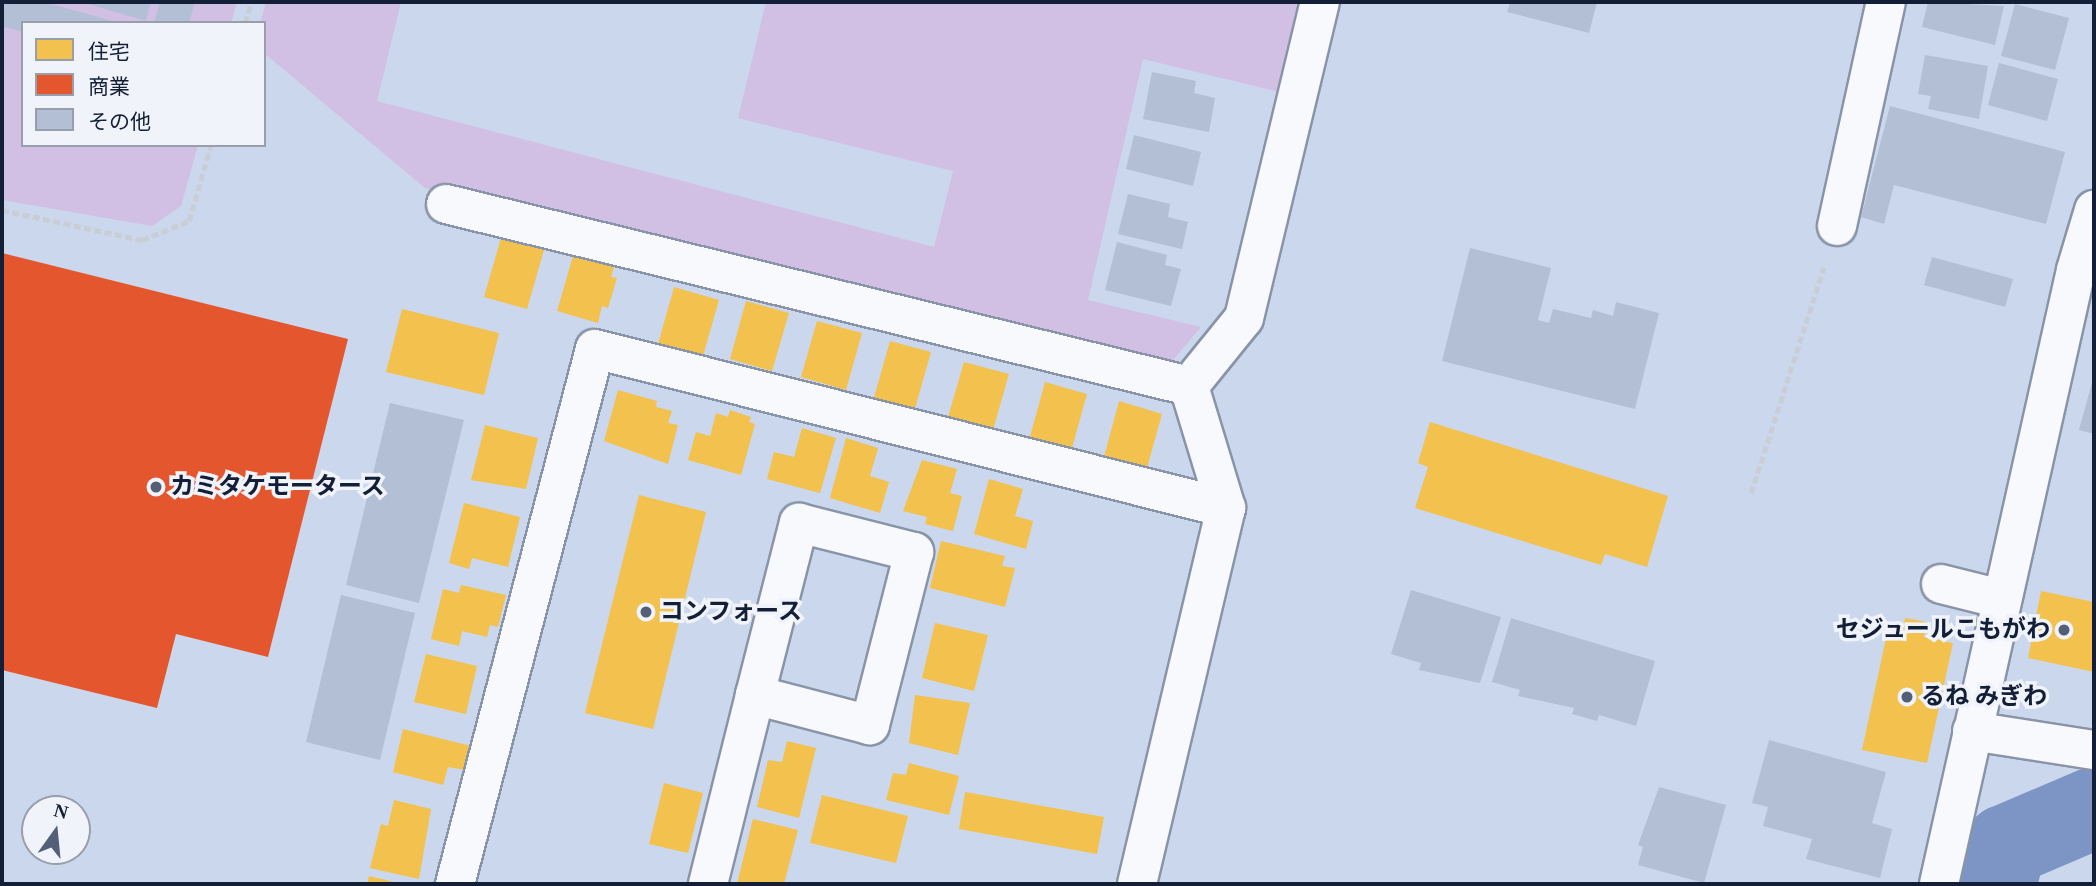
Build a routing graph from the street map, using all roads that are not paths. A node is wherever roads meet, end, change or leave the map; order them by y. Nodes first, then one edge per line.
1 (1320, 2) edge
2 (1885, 2) edge
3 (446, 204) dead end
4 (2094, 210) edge
5 (1837, 226) road end
6 (2085, 272) edge
7 (1189, 386) junction
8 (1226, 508) junction
9 (1941, 584) dead end
10 (2001, 599) junction
11 (755, 695) junction
12 (1972, 731) junction
13 (2094, 750) edge
14 (455, 884) edge
15 (708, 884) edge
16 (1137, 884) edge
17 (1939, 884) edge

1 - 7 street
2 - 5 street
3 - 7 street
4 - 6 street
6 - 10 street
7 - 8 street
8 - 14 street
8 - 16 street
9 - 10 street
10 - 12 street
11 - 11 street
11 - 15 street
12 - 13 street
12 - 17 street

